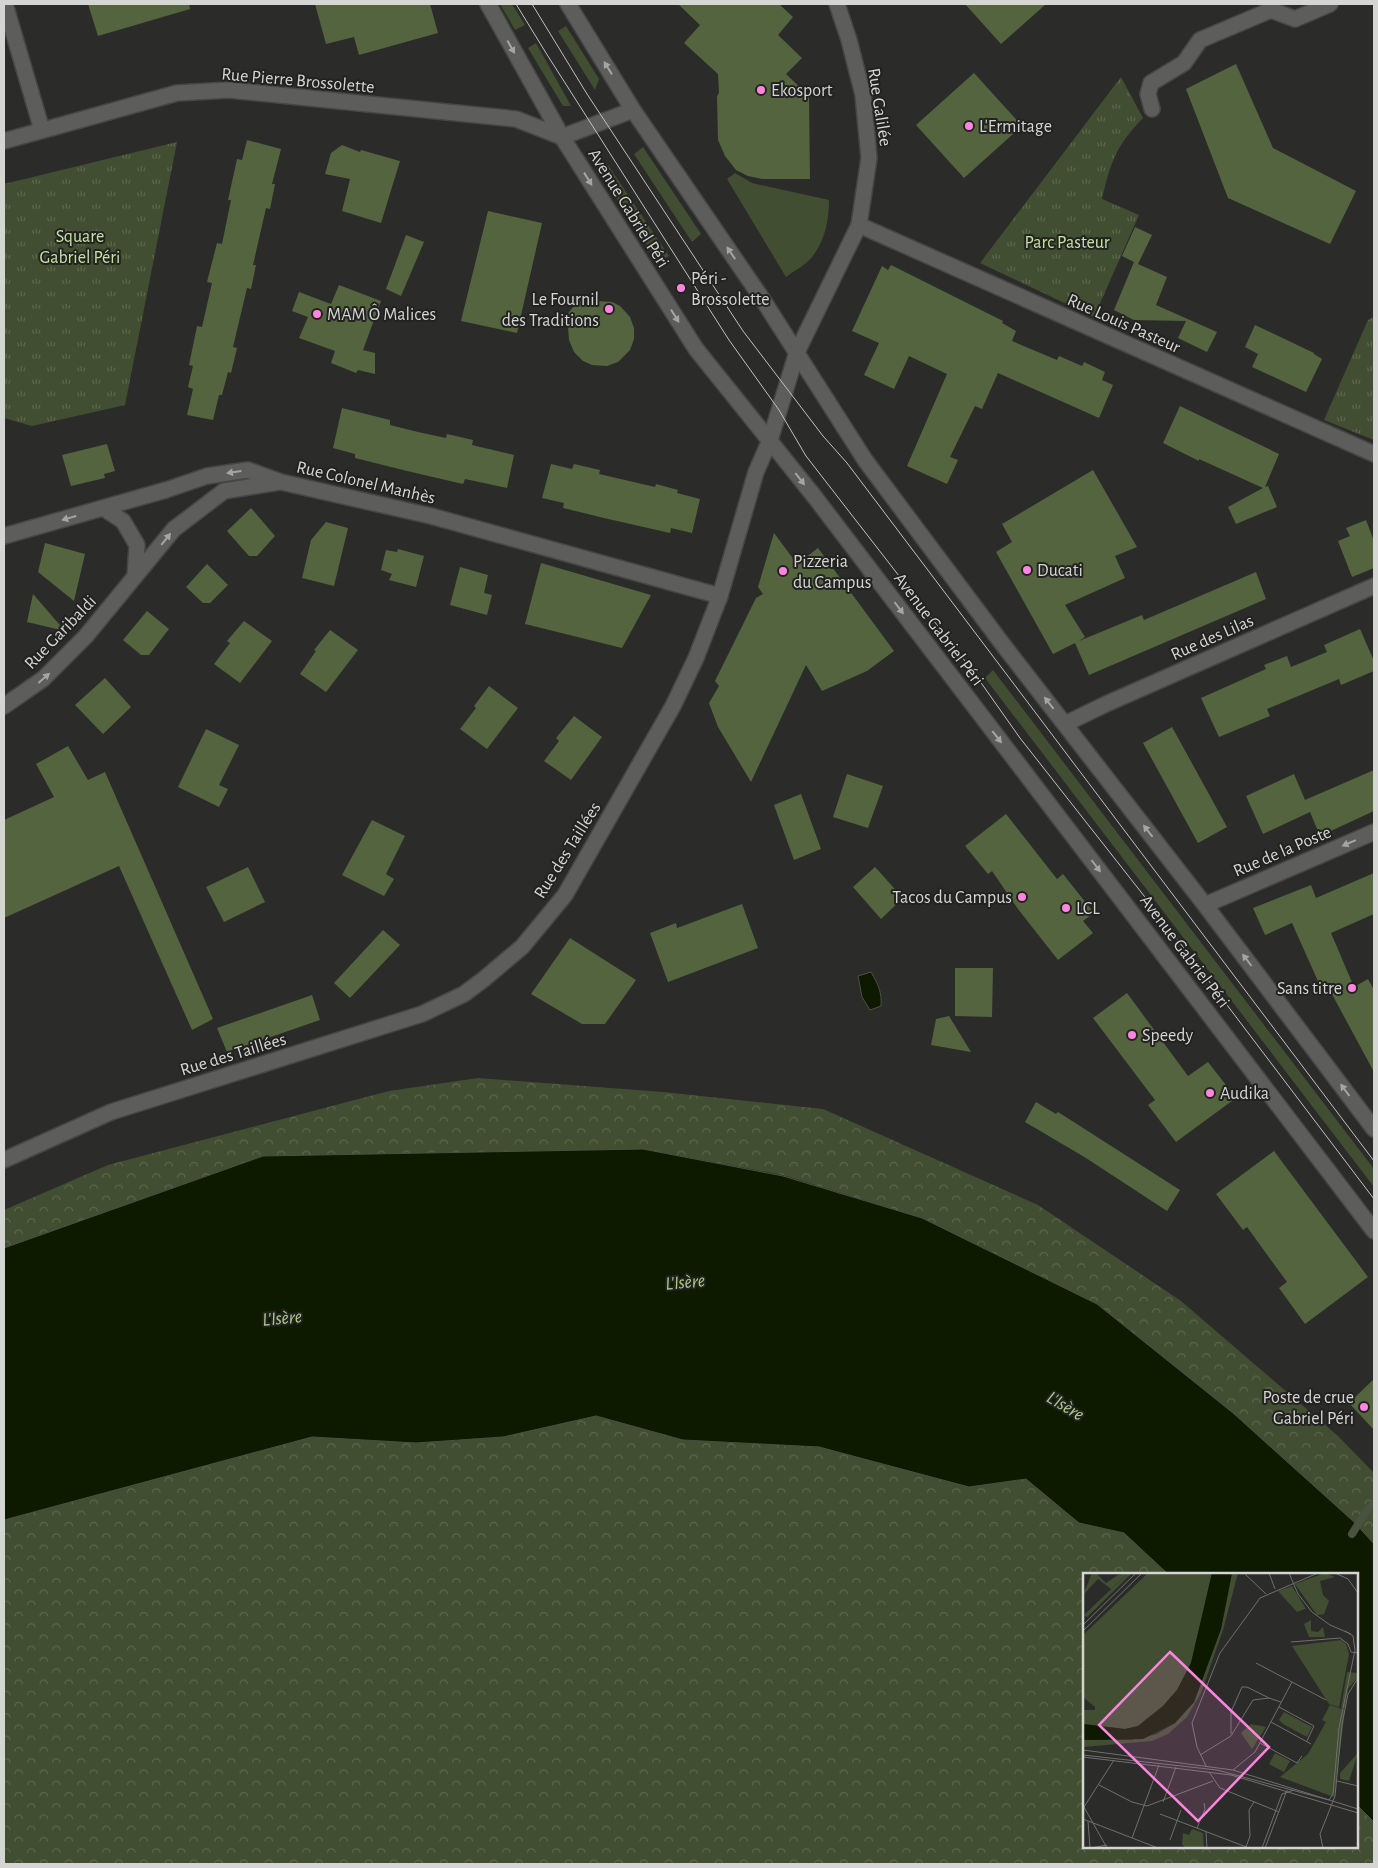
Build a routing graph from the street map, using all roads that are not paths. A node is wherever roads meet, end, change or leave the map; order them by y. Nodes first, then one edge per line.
1 (5, 4) edge
2 (488, 4) edge
3 (568, 4) edge
4 (837, 4) edge
5 (1330, 4) edge
6 (1152, 109) dead end
7 (633, 110) junction
8 (42, 130) junction
9 (562, 137) junction
10 (4, 141) edge
11 (860, 225) junction
12 (797, 352) junction
13 (770, 440) junction
14 (1374, 454) edge
15 (280, 482) junction
16 (103, 508) junction
17 (4, 536) edge
18 (135, 576) junction
19 (1374, 586) edge
20 (720, 596) junction
21 (4, 706) edge
22 (1065, 724) junction
23 (1374, 832) edge
24 (1205, 905) junction
25 (1374, 1129) edge
26 (4, 1160) edge
27 (1374, 1231) edge

1 - 8 street
2 -> 9 street, Avenue Gabriel Péri
7 -> 3 street
4 - 11 street, Rue Galilée
5 - 6 street
7 - 9 street
12 -> 7 street
8 - 9 street, Rue Pierre Brossolette
8 - 10 street, Rue Pierre Brossolette
9 -> 13 street, Avenue Gabriel Péri
11 - 12 street, Rue Galilée
11 - 14 street, Rue Louis Pasteur
12 - 13 street, Rue Galilée
22 -> 12 street
13 - 20 street, Rue des Taillées
13 -> 27 street, Avenue Gabriel Péri
15 -> 16 street, Rue Colonel Manhès
18 -> 15 street, Rue Garibaldi
15 - 20 street, Rue Colonel Manhès
16 -> 17 street, Rue Colonel Manhès
16 - 18 street
21 -> 18 street, Rue Garibaldi
19 - 22 street, Rue des Lilas
20 - 26 street, Rue des Taillées
24 -> 22 street
23 -> 24 street, Rue de la Poste
25 -> 24 street

